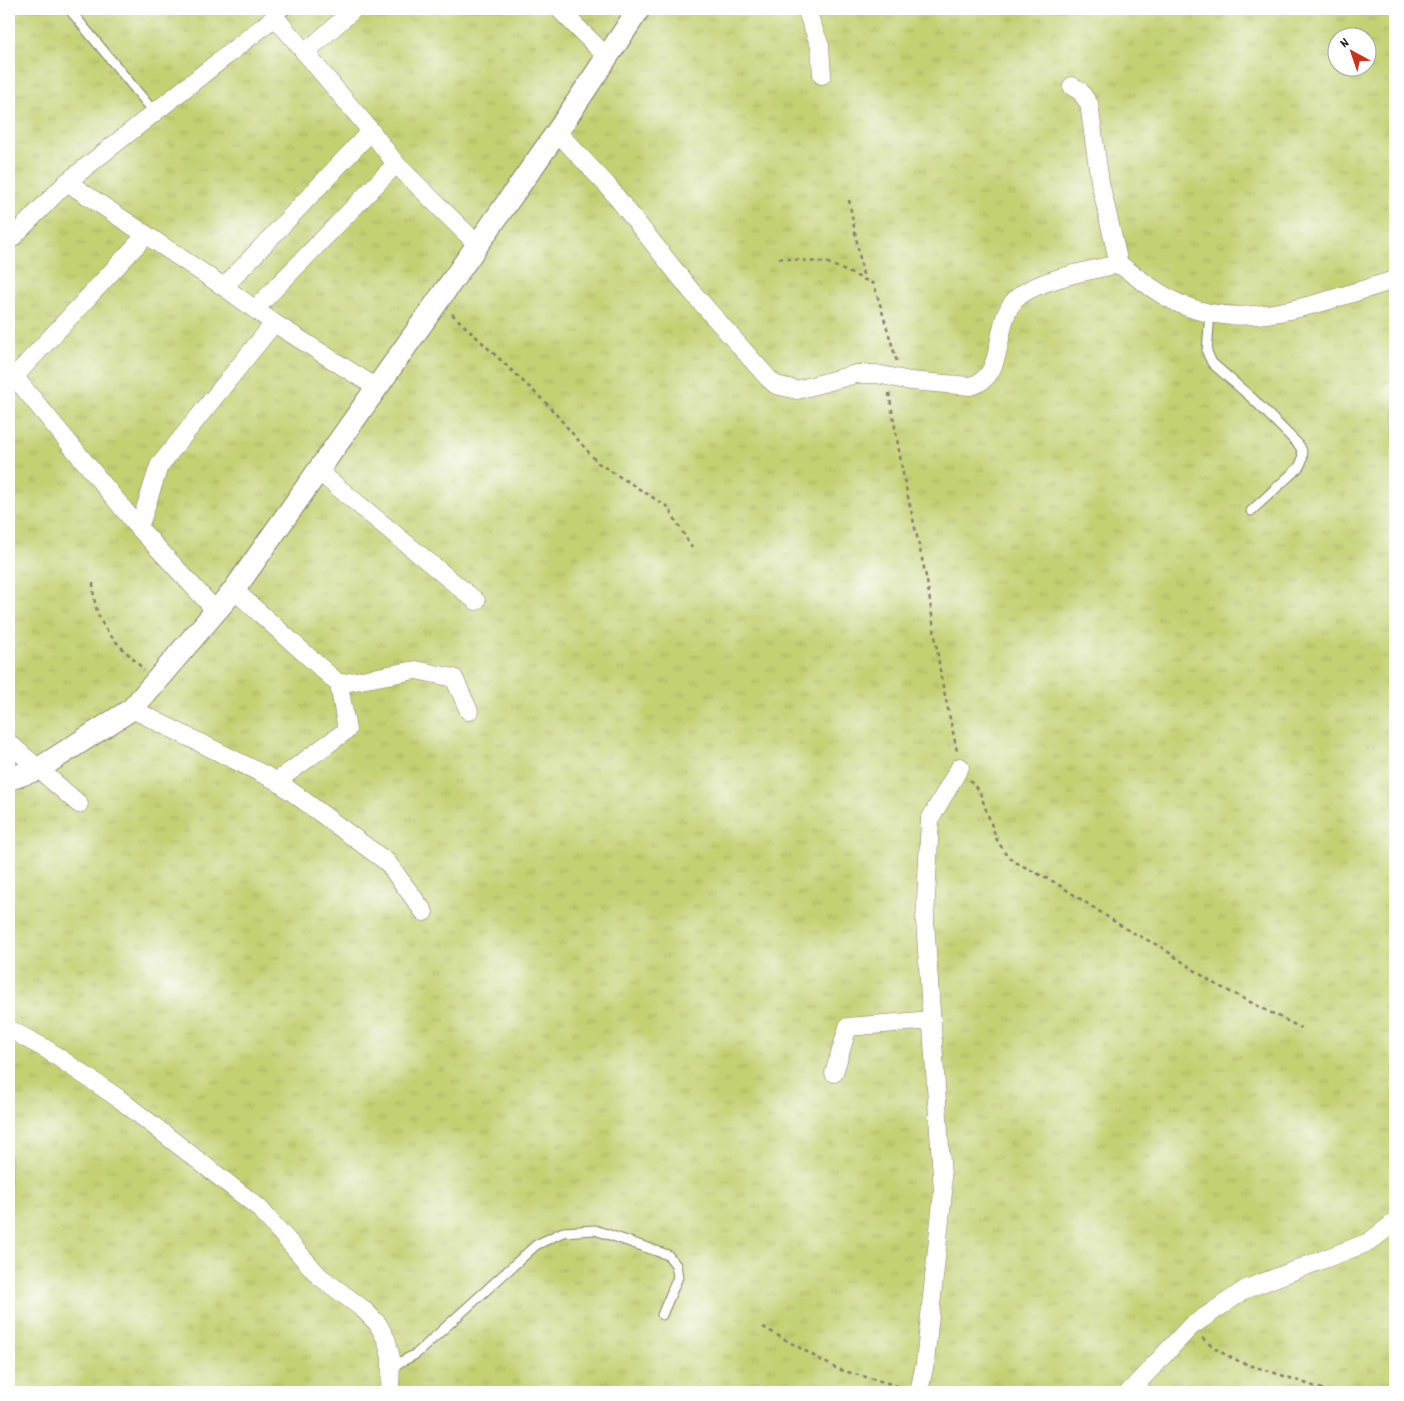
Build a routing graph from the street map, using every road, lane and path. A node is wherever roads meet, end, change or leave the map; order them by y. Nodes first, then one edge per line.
1 (69, 9) edge
2 (354, 9) edge
3 (559, 9) edge
4 (639, 9) edge
5 (806, 9) edge
6 (281, 13) edge
7 (305, 54) junction
8 (607, 56) junction
9 (822, 75) dead end
10 (1072, 86) dead end
11 (155, 113) junction
12 (372, 131) junction
13 (557, 132) junction
14 (396, 164) junction
15 (67, 182) junction
16 (849, 200) dead end
17 (146, 236) junction
18 (9, 241) edge
19 (478, 245) junction
20 (779, 258) dead end
21 (1119, 264) junction
22 (864, 280) junction
23 (1395, 280) edge
24 (224, 287) junction
25 (438, 300) junction
26 (255, 309) junction
27 (1210, 312) junction
28 (274, 323) junction
29 (12, 374) edge
30 (894, 378) junction
31 (377, 388) junction
32 (318, 471) junction
33 (1251, 511) dead end
34 (139, 528) junction
35 (692, 548) dead end
36 (93, 583) dead end
37 (234, 590) junction
38 (476, 601) dead end
39 (215, 610) junction
40 (155, 682) junction
41 (339, 684) junction
42 (132, 709) junction
43 (469, 711) dead end
44 (9, 743) edge
45 (960, 767) junction
46 (38, 769) junction
47 (9, 779) edge
48 (277, 781) junction
49 (80, 804) dead end
50 (424, 912) dead end
51 (932, 1020) junction
52 (1301, 1028) dead end
53 (9, 1029) edge
54 (834, 1073) dead end
55 (1395, 1222) edge
56 (662, 1315) dead end
57 (763, 1327) dead end
58 (1190, 1327) junction
59 (391, 1368) junction
60 (914, 1391) edge
61 (387, 1392) edge
62 (1129, 1392) edge
63 (1331, 1392) edge

1 - 11 lane
2 - 7 street
3 - 8 street
4 - 8 street
5 - 9 street
6 - 7 street
6 - 11 street
7 - 12 street
8 - 13 street
10 - 21 street
11 - 15 street
12 - 14 street
12 - 24 street
13 - 19 street
13 - 30 street
14 - 19 street
14 - 26 street
15 - 17 street
15 - 18 street
16 - 22 path
17 - 24 street
17 - 29 street
19 - 25 street
20 - 22 path
21 - 27 street
21 - 30 street
22 - 30 path
23 - 27 street
24 - 26 street
25 - 31 street
25 - 35 path
26 - 28 street
27 - 33 lane
28 - 31 street
28 - 34 street
29 - 34 street
30 - 45 path
31 - 32 street
32 - 37 street
32 - 38 street
34 - 39 street
36 - 40 path
37 - 39 street
37 - 41 street
39 - 40 street
40 - 42 street
41 - 43 street
41 - 48 street
42 - 46 street
42 - 48 street
44 - 46 street
45 - 51 street
45 - 52 path
46 - 47 street
46 - 49 street
48 - 50 street
51 - 54 street
51 - 60 street
53 - 59 street
55 - 58 street
56 - 59 lane
57 - 60 path
58 - 62 street
58 - 63 path
59 - 61 street

